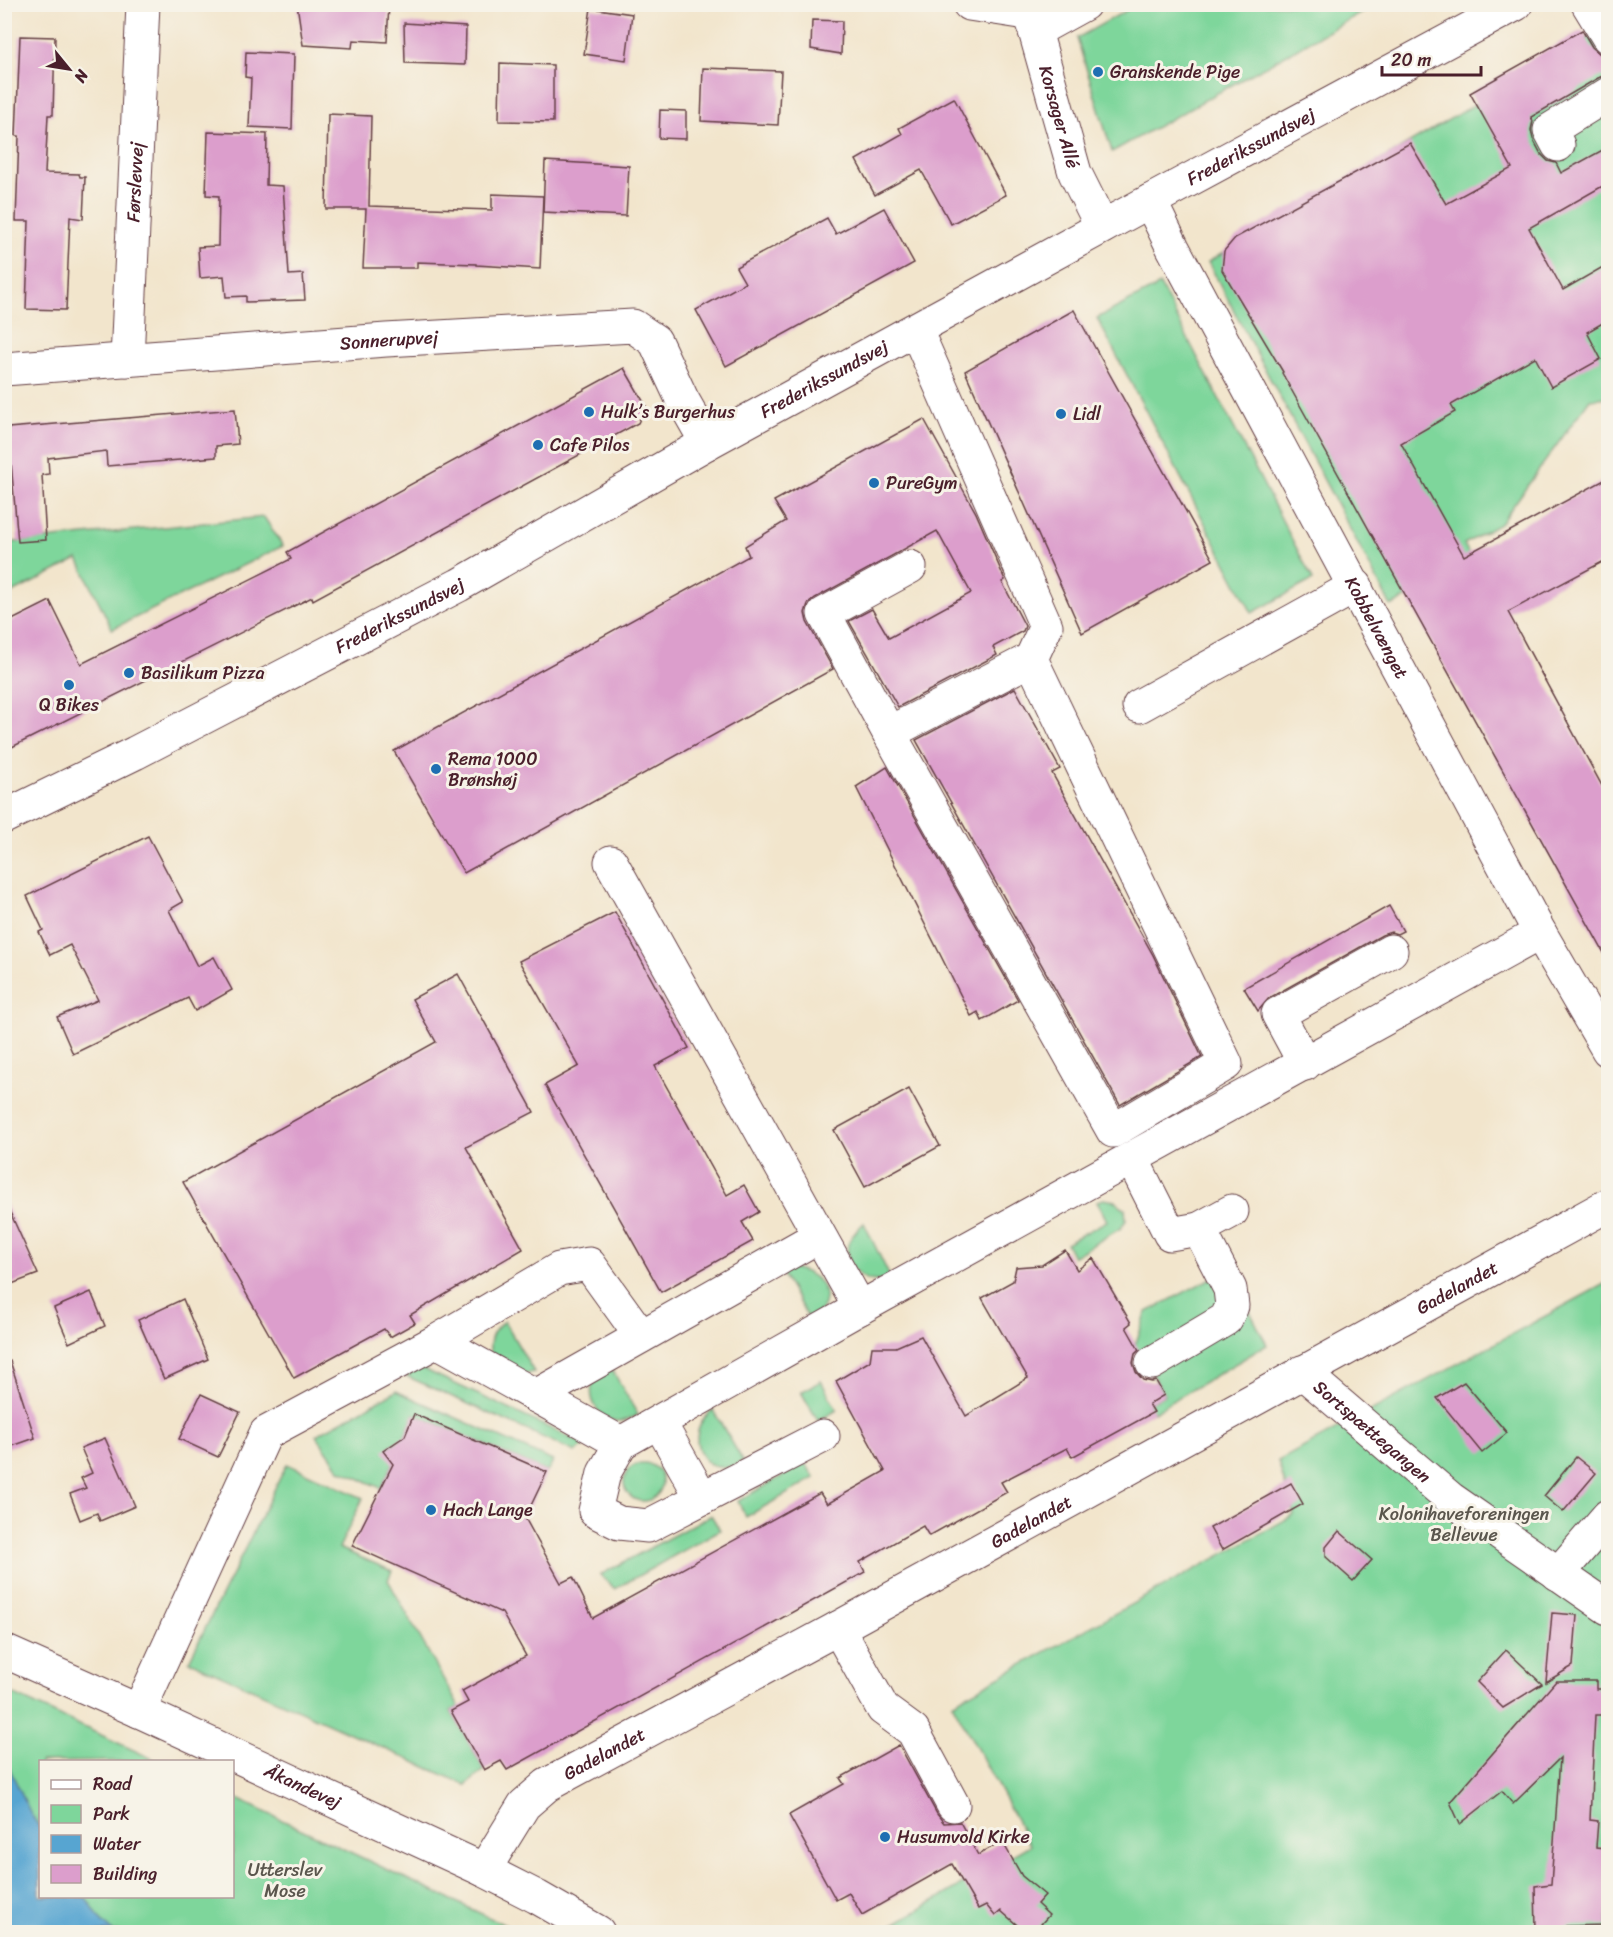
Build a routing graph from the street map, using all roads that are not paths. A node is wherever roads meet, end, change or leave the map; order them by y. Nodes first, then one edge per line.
1 (143, 4) edge
2 (969, 4) edge
3 (1084, 4) edge
4 (1516, 4) edge
5 (1588, 4) edge
6 (1029, 16) edge
7 (1608, 38) edge
8 (1608, 94) edge
9 (1558, 145) dead end
10 (1150, 201) junction
11 (1102, 227) junction
12 (916, 330) junction
13 (127, 360) junction
14 (4, 369) edge
15 (707, 443) junction
16 (910, 567) dead end
17 (1356, 586) junction
18 (1031, 659) junction
19 (1139, 706) dead end
20 (889, 733) junction
21 (4, 817) edge
22 (611, 862) dead end
23 (1540, 933) junction
24 (1391, 951) dead end
25 (1606, 1040) edge
26 (1305, 1064) junction
27 (1132, 1159) junction
28 (1608, 1204) edge
29 (1232, 1211) dead end
30 (1199, 1229) junction
31 (819, 1236) junction
32 (860, 1308) junction
33 (641, 1336) junction
34 (437, 1341) junction
35 (1152, 1363) dead end
36 (1302, 1372) junction
37 (536, 1396) junction
38 (659, 1422) junction
39 (823, 1436) dead end
40 (621, 1443) junction
41 (702, 1498) junction
42 (1608, 1516) edge
43 (1558, 1574) junction
44 (1608, 1608) edge
45 (838, 1628) junction
46 (4, 1651) edge
47 (139, 1711) junction
48 (953, 1804) dead end
49 (484, 1870) junction
50 (598, 1932) edge

1 - 13 street, Førslevvej
2 - 6 street
3 - 6 street
4 - 10 street, Frederikssundsvej
5 - 7 street
6 - 11 street, Korsager Allé
8 - 9 street
10 - 11 street, Frederikssundsvej
10 - 17 street, Kobbelvænget
11 - 12 street, Frederikssundsvej
12 - 15 street, Frederikssundsvej
12 - 18 street
13 - 14 street, Sonnerupvej
13 - 15 street, Sonnerupvej
15 - 21 street, Frederikssundsvej
16 - 20 street
17 - 19 street
17 - 23 street, Kobbelvænget
18 - 20 street
18 - 20 street
22 - 31 street
23 - 25 street, Kobbelvænget
23 - 26 street
24 - 26 street
26 - 27 street
27 - 30 street
27 - 32 street
28 - 36 street, Gadelandet
29 - 30 street
30 - 35 street
31 - 32 street
31 - 33 street
32 - 38 street
33 - 34 street
33 - 37 street
34 - 37 street
34 - 47 street
36 - 43 street, Sortspættegangen
36 - 45 street, Gadelandet
37 - 40 street
38 - 40 street
38 - 41 street
39 - 41 street
40 - 41 street
42 - 43 street
43 - 44 street, Sortspættegangen
45 - 48 street
45 - 49 street, Gadelandet
46 - 47 street, Åkandevej
47 - 49 street, Åkandevej
49 - 50 street, Åkandevej

